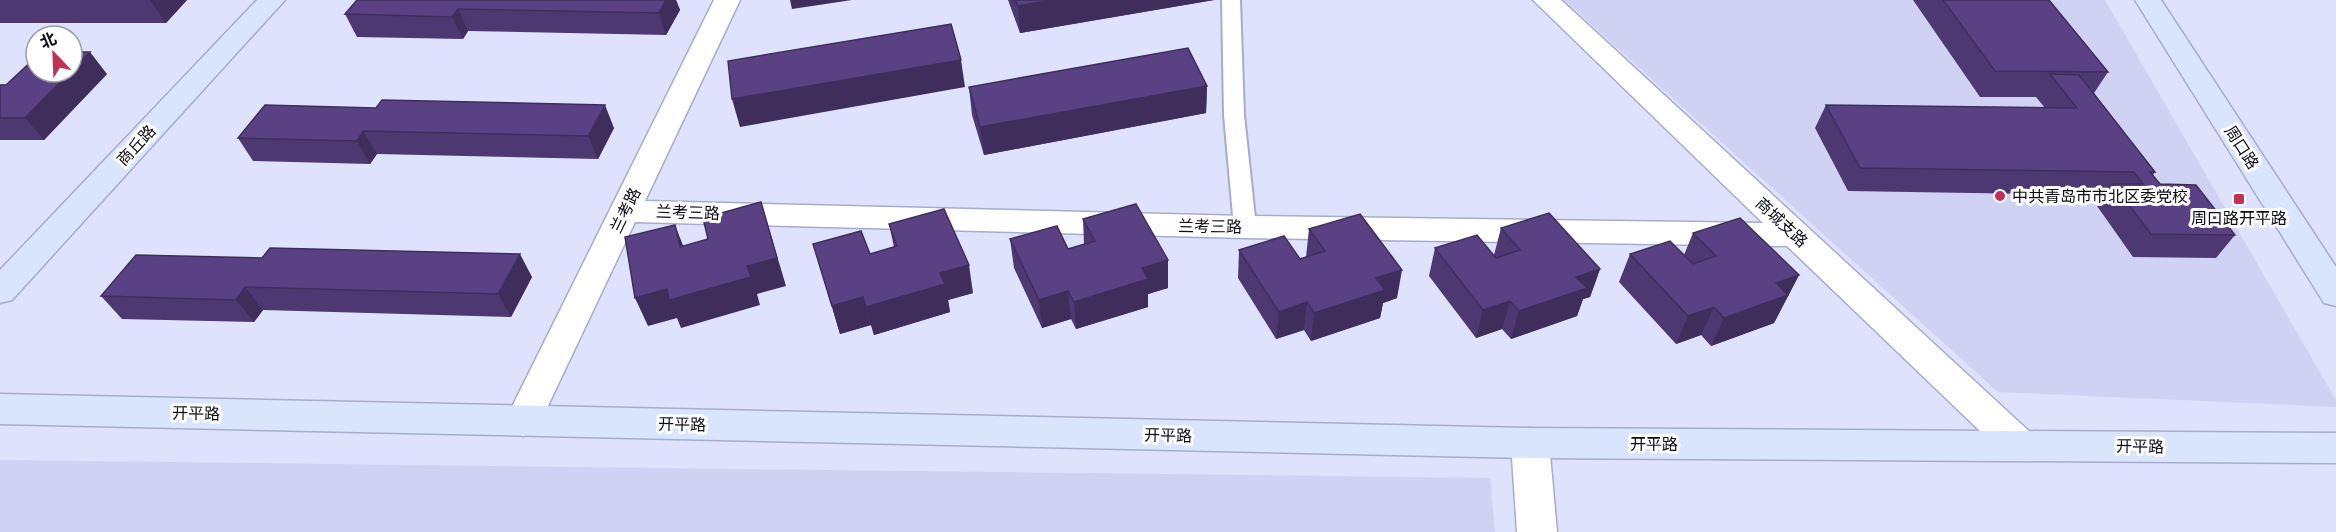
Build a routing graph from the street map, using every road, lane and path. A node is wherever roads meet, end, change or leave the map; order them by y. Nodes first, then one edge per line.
1 (272, 0) edge
2 (727, 0) edge
3 (1230, 0) edge
4 (1546, 0) edge
5 (2148, 0) edge
6 (624, 211) junction
7 (1245, 227) junction
8 (1796, 235) junction
9 (0, 291) edge
10 (2336, 294) edge
11 (0, 409) edge
12 (523, 421) junction
13 (1530, 443) junction
14 (2019, 445) junction
15 (2336, 448) edge
16 (1537, 532) edge

1 - 9 street, 商丘路
2 - 6 street, 兰考路
3 - 7 lane
4 - 8 street, 商城支路
5 - 10 street, 周口路
6 - 7 street, 兰考三路
6 - 12 street, 兰考路
7 - 8 street, 兰考三路
8 - 14 street, 商城支路
11 - 12 street, 开平路
12 - 13 street, 开平路
13 - 14 street, 开平路
13 - 16 street
14 - 15 street, 开平路

